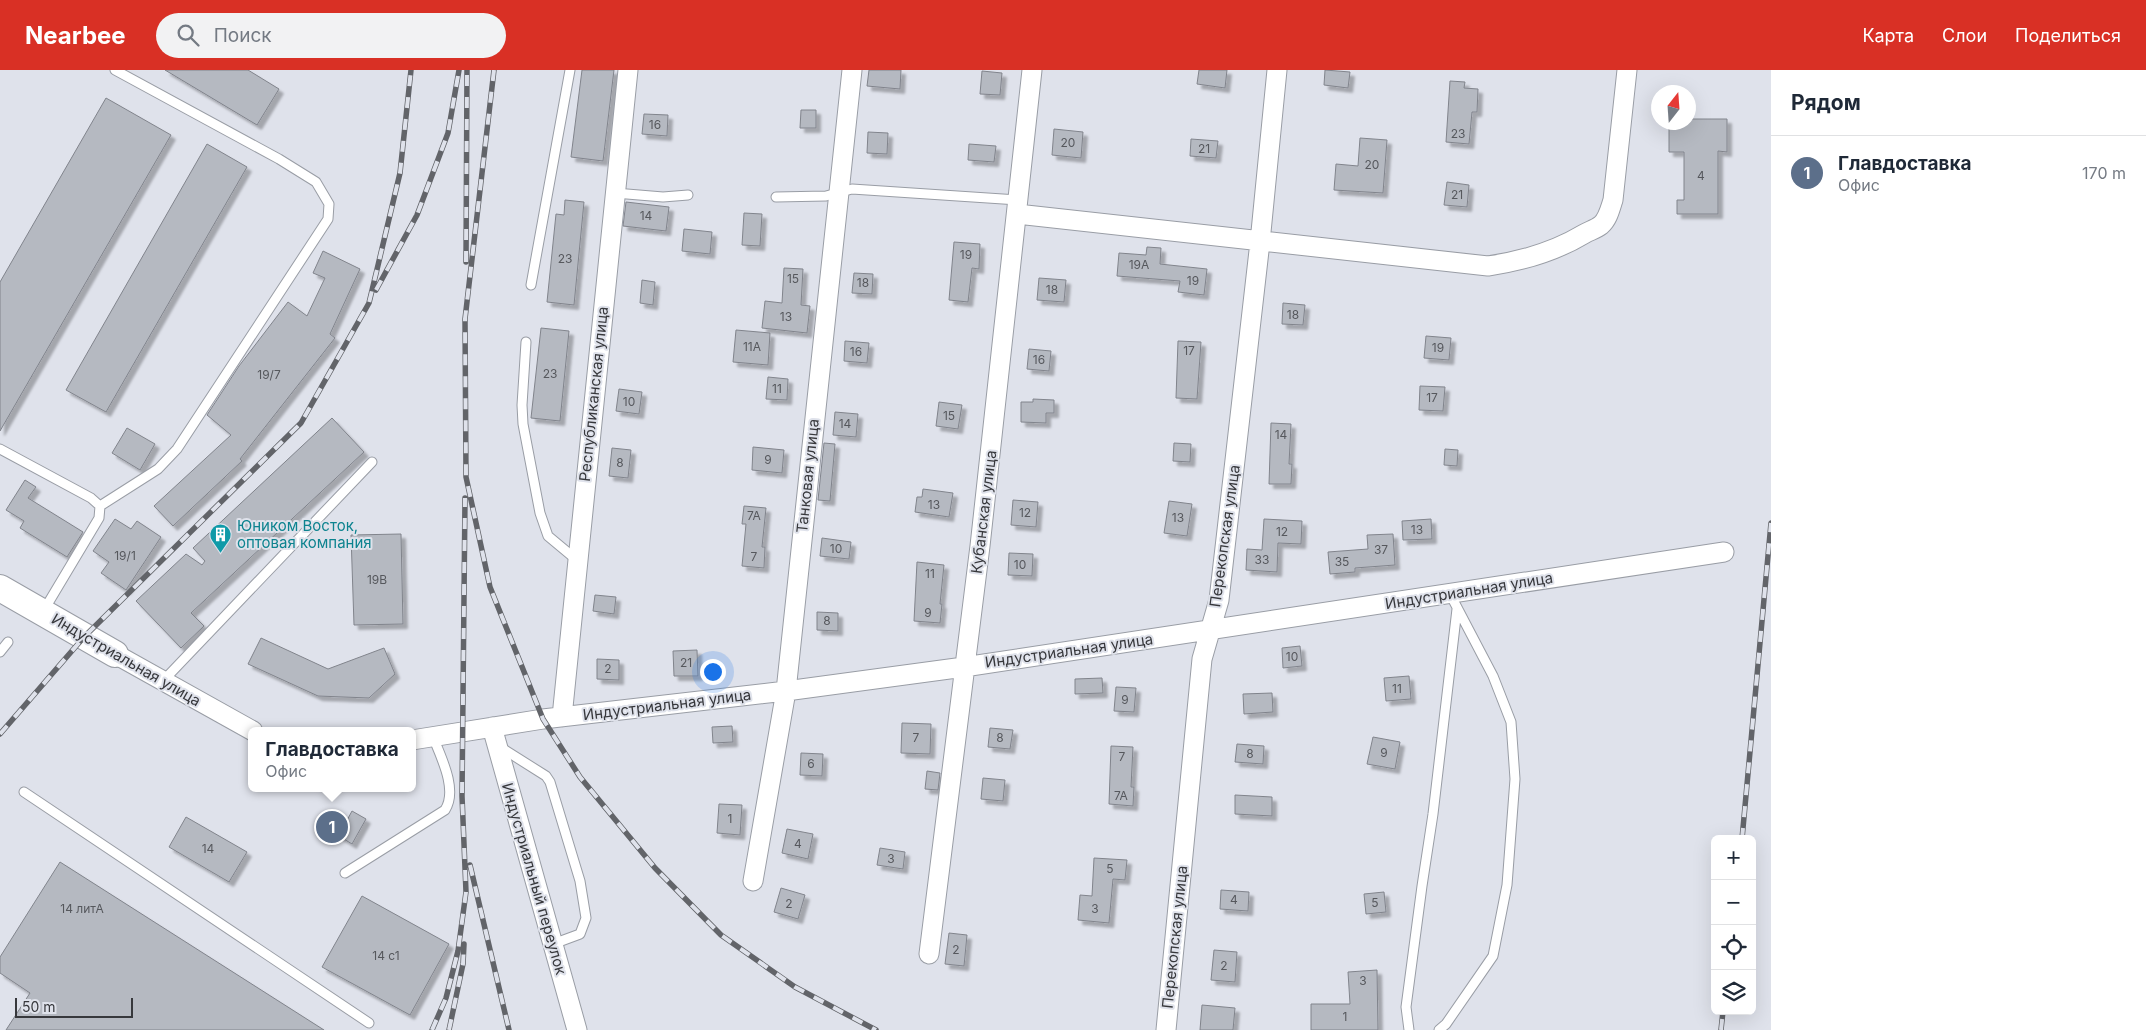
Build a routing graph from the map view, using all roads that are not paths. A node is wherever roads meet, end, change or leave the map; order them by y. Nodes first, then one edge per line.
1 (115, 70) edge
2 (570, 70) edge
3 (628, 70) edge
4 (852, 70) edge
5 (1032, 70) edge
6 (1276, 70) edge
7 (1627, 70) edge
8 (615, 192) junction
9 (838, 192) junction
10 (688, 195) dead end
11 (776, 197) dead end
12 (1018, 207) junction
13 (1260, 242) junction
14 (531, 285) dead end
15 (526, 342) dead end
16 (0, 449) edge
17 (372, 462) dead end
18 (100, 506) junction
19 (1724, 552) dead end
20 (578, 561) junction
21 (0, 588) edge
22 (1454, 602) junction
23 (42, 612) junction
24 (1209, 631) junction
25 (8, 642) dead end
26 (0, 652) edge
27 (115, 654) joint
28 (964, 667) junction
29 (163, 681) junction
30 (786, 691) junction
31 (562, 717) junction
32 (248, 728) edge
33 (492, 728) junction
34 (433, 737) junction
35 (416, 739) edge
36 (497, 746) junction
37 (24, 792) dead end
38 (344, 873) dead end
39 (753, 881) dead end
40 (553, 944) junction
41 (929, 954) dead end
42 (369, 1024) dead end
43 (577, 1030) edge
44 (1166, 1030) edge
45 (1409, 1030) edge
46 (1439, 1030) edge

1 - 18 lane
2 - 14 lane
3 - 8 street, Республиканская улица
4 - 9 street, Танковая улица
5 - 12 street, Кубанская улица
6 - 13 street, Перекопская улица
7 - 13 street
8 - 10 lane
8 - 20 street, Республиканская улица
9 - 11 lane
9 - 12 lane
9 - 30 street, Танковая улица
12 - 13 street
12 - 28 street, Кубанская улица
13 - 24 street, Перекопская улица
15 - 20 lane
16 - 18 lane
17 - 29 lane
18 - 23 lane
19 - 22 street, Индустриальная улица
20 - 31 street, Республиканская улица
21 - 23 street, Индустриальная улица
22 - 24 street, Индустриальная улица
22 - 45 lane
22 - 46 lane
23 - 27 street, Индустриальная улица
24 - 28 street, Индустриальная улица
24 - 44 street, Перекопская улица
25 - 26 lane
27 - 29 street, Индустриальная улица
28 - 30 street, Индустриальная улица
28 - 41 street, Кубанская улица
29 - 32 street, Индустриальная улица
30 - 31 street, Индустриальная улица
30 - 39 street, Танковая улица
31 - 33 street, Индустриальная улица
33 - 34 street, Индустриальная улица
33 - 36 street, Индустриальный переулок
34 - 35 street, Индустриальная улица
34 - 38 lane
36 - 40 street, Индустриальный переулок
36 - 40 lane
37 - 42 lane
40 - 43 street, Индустриальный переулок

